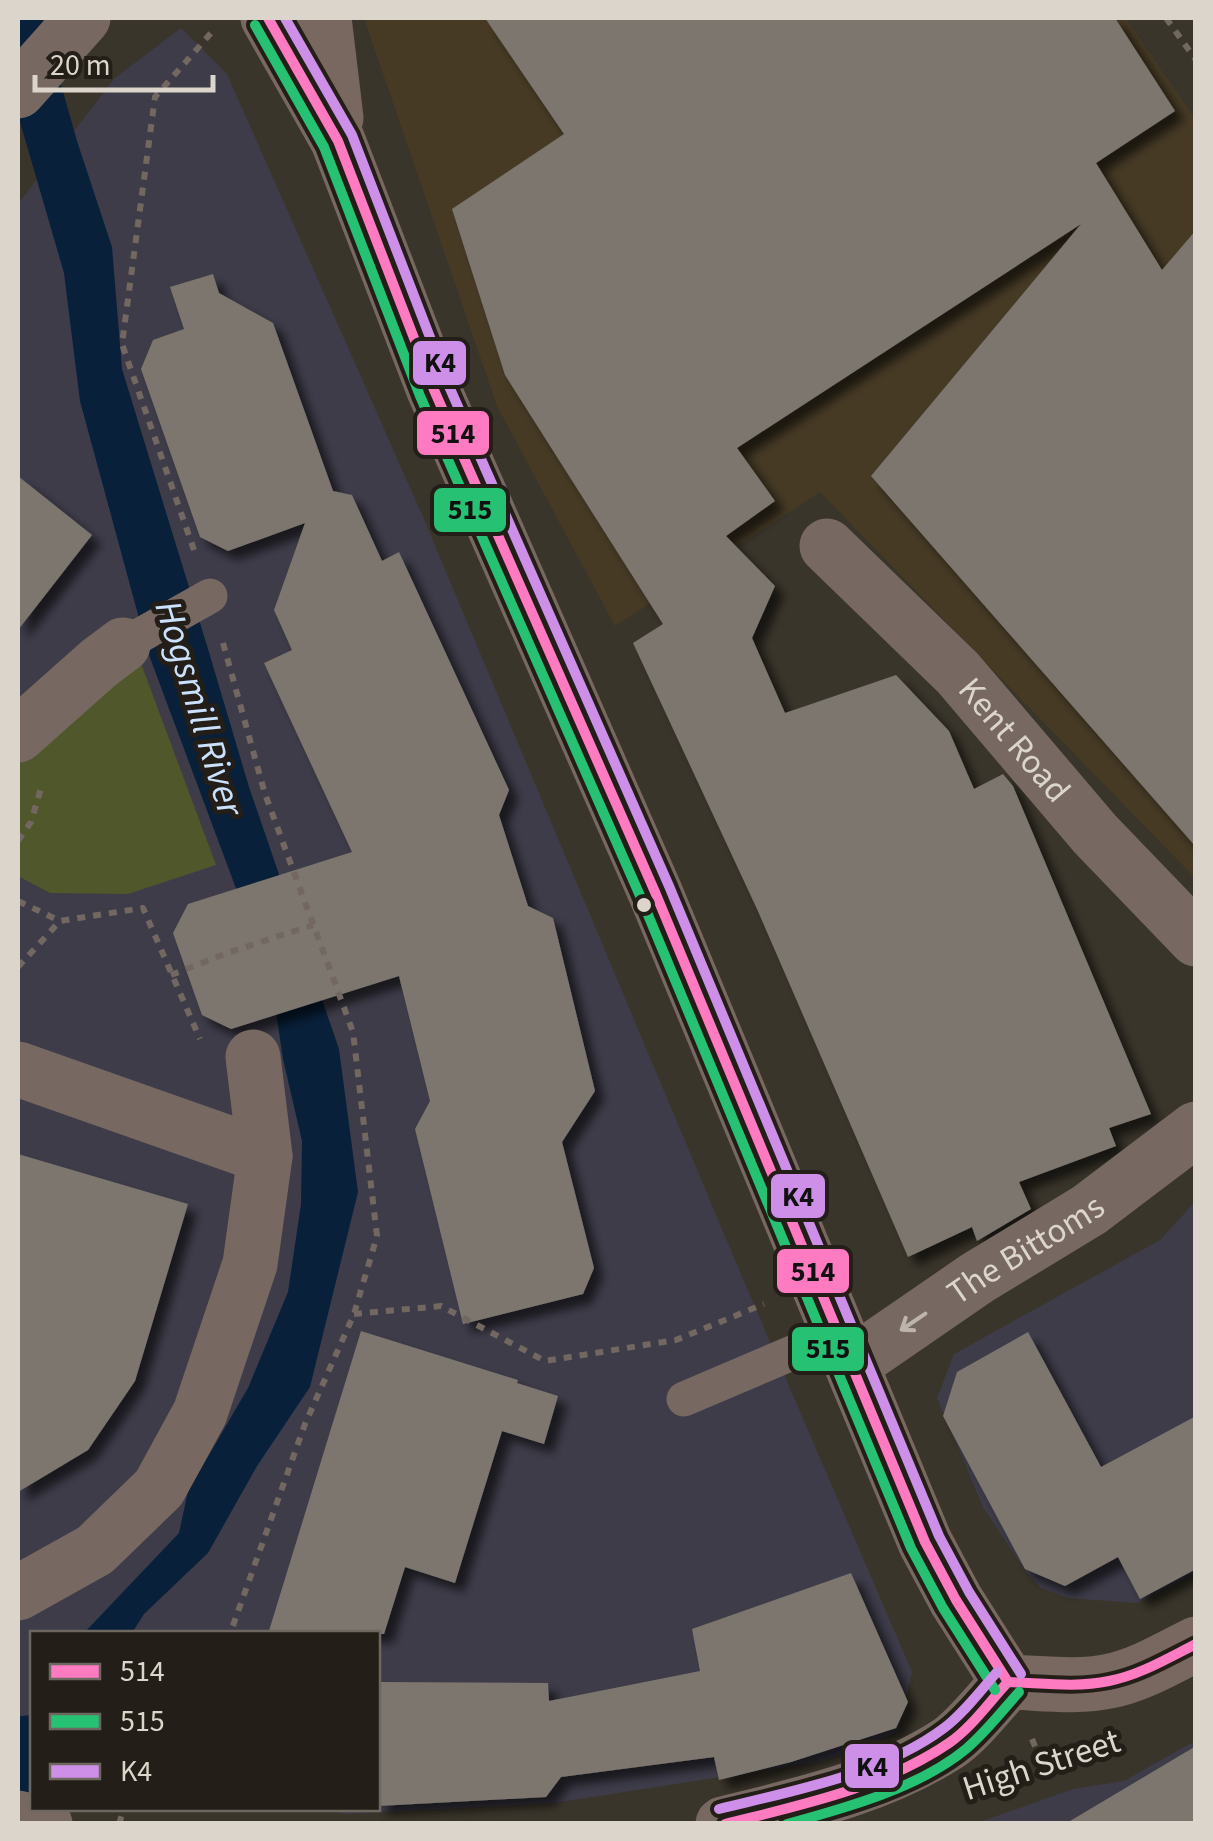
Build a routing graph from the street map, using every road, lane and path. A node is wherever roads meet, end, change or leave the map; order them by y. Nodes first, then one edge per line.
1 (208, 18) edge
2 (268, 18) edge
3 (324, 18) edge
4 (1166, 18) edge
5 (81, 20) edge
6 (1196, 60) edge
7 (18, 92) edge
8 (338, 141) junction
9 (827, 546) dead end
10 (205, 598) junction
11 (123, 645) joint
12 (18, 734) edge
13 (18, 901) edge
14 (60, 921) junction
15 (313, 925) junction
16 (1196, 940) edge
17 (18, 967) edge
18 (171, 976) junction
19 (253, 1057) joint
20 (18, 1069) edge
21 (1196, 1129) edge
22 (265, 1156) junction
23 (817, 1283) junction
24 (354, 1314) junction
25 (845, 1348) junction
26 (684, 1400) dead end
27 (18, 1593) edge
28 (231, 1631) edge
29 (1196, 1644) edge
30 (1008, 1682) junction
31 (1119, 1742) dead end
32 (988, 1779) dead end
33 (18, 1818) edge
34 (727, 1823) edge
35 (46, 1824) edge

1 - 10 path
2 - 8 main road
3 - 8 main road
4 - 6 path
5 - 7 street
8 - 23 main road
9 - 16 street, Kent Road
10 - 11 lane
10 - 15 path
11 - 12 street
13 - 14 path
14 - 17 path
14 - 18 path
15 - 18 path
15 - 24 path
18 - 19 path
19 - 22 street
20 - 22 street
21 -> 25 street, The Bittoms
22 - 27 street
23 - 24 path
23 - 25 main road
24 - 28 path
25 - 26 lane
25 - 30 main road
29 - 30 main road, High Street
30 - 34 street, High Street
31 - 32 path, High Street
33 - 35 street

